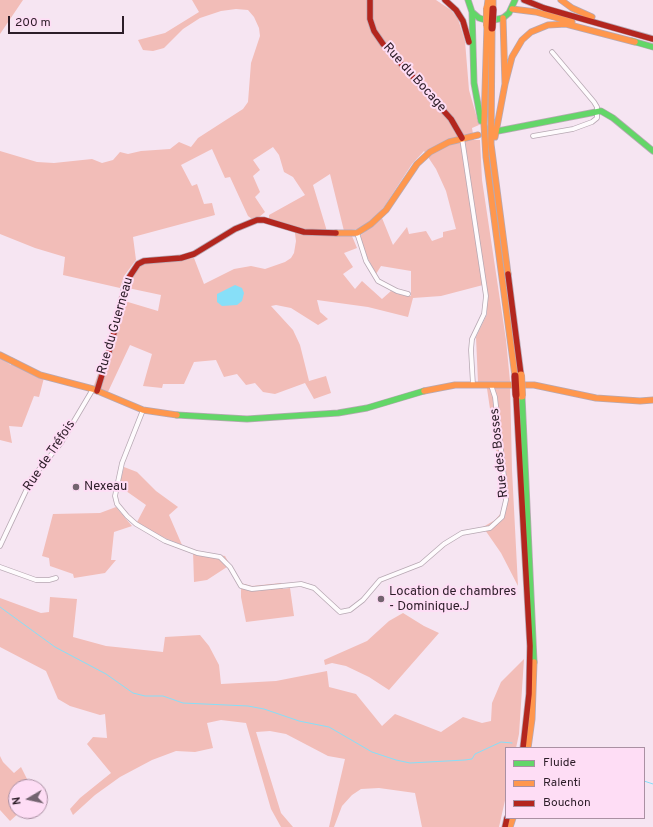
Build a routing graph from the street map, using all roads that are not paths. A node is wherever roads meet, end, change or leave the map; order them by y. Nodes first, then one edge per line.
1 (370, 0) edge
2 (445, 0) edge
3 (468, 0) edge
4 (488, 0) edge
5 (493, 0) edge
6 (515, 0) edge
7 (524, 0) edge
8 (561, 0) edge
9 (490, 9) junction
10 (512, 9) junction
11 (472, 12) junction
12 (503, 18) junction
13 (490, 27) junction
14 (614, 27) junction
15 (653, 39) edge
16 (635, 42) junction
17 (653, 47) edge
18 (552, 52) dead end
19 (474, 83) junction
20 (504, 84) junction
21 (597, 111) junction
22 (498, 131) dead end
23 (478, 135) dead end
24 (533, 136) dead end
25 (462, 138) junction
26 (653, 151) edge
27 (486, 157) junction
28 (493, 167) junction
29 (357, 233) junction
30 (408, 294) dead end
31 (0, 355) edge
32 (518, 376) junction
33 (473, 385) junction
34 (492, 385) junction
35 (95, 390) junction
36 (519, 395) junction
37 (653, 400) edge
38 (143, 410) junction
39 (0, 546) edge
40 (0, 567) edge
41 (56, 578) dead end
42 (523, 747) edge
43 (528, 747) edge

1 - 25 main road, Rue du Bocage
2 - 19 main road
3 - 11 main road
4 - 9 main road
5 - 9 main road
6 - 10 main road
7 - 14 main road
8 - 14 main road
9 - 13 main road, bridge
10 - 12 main road
10 - 16 main road
11 - 12 main road
11 - 19 main road
12 - 20 main road
13 - 27 main road
13 - 28 main road
14 - 15 main road
16 - 17 main road
16 - 20 main road
18 - 21 street
19 - 27 main road
20 - 28 main road
21 - 22 main road
21 - 24 street
21 - 26 main road
23 - 25 main road
25 - 29 main road
25 - 33 street
27 - 32 main road
28 - 32 main road
29 - 30 street
29 - 35 main road, Rue du Guerneau
31 - 35 main road
32 - 36 main road, bridge
33 - 34 main road
33 - 38 main road
34 - 37 main road
34 - 38 street, Rue des Bosses
35 - 38 main road
35 - 39 street, Rue de Tréfois
36 - 42 main road
36 - 43 main road
40 - 41 street

